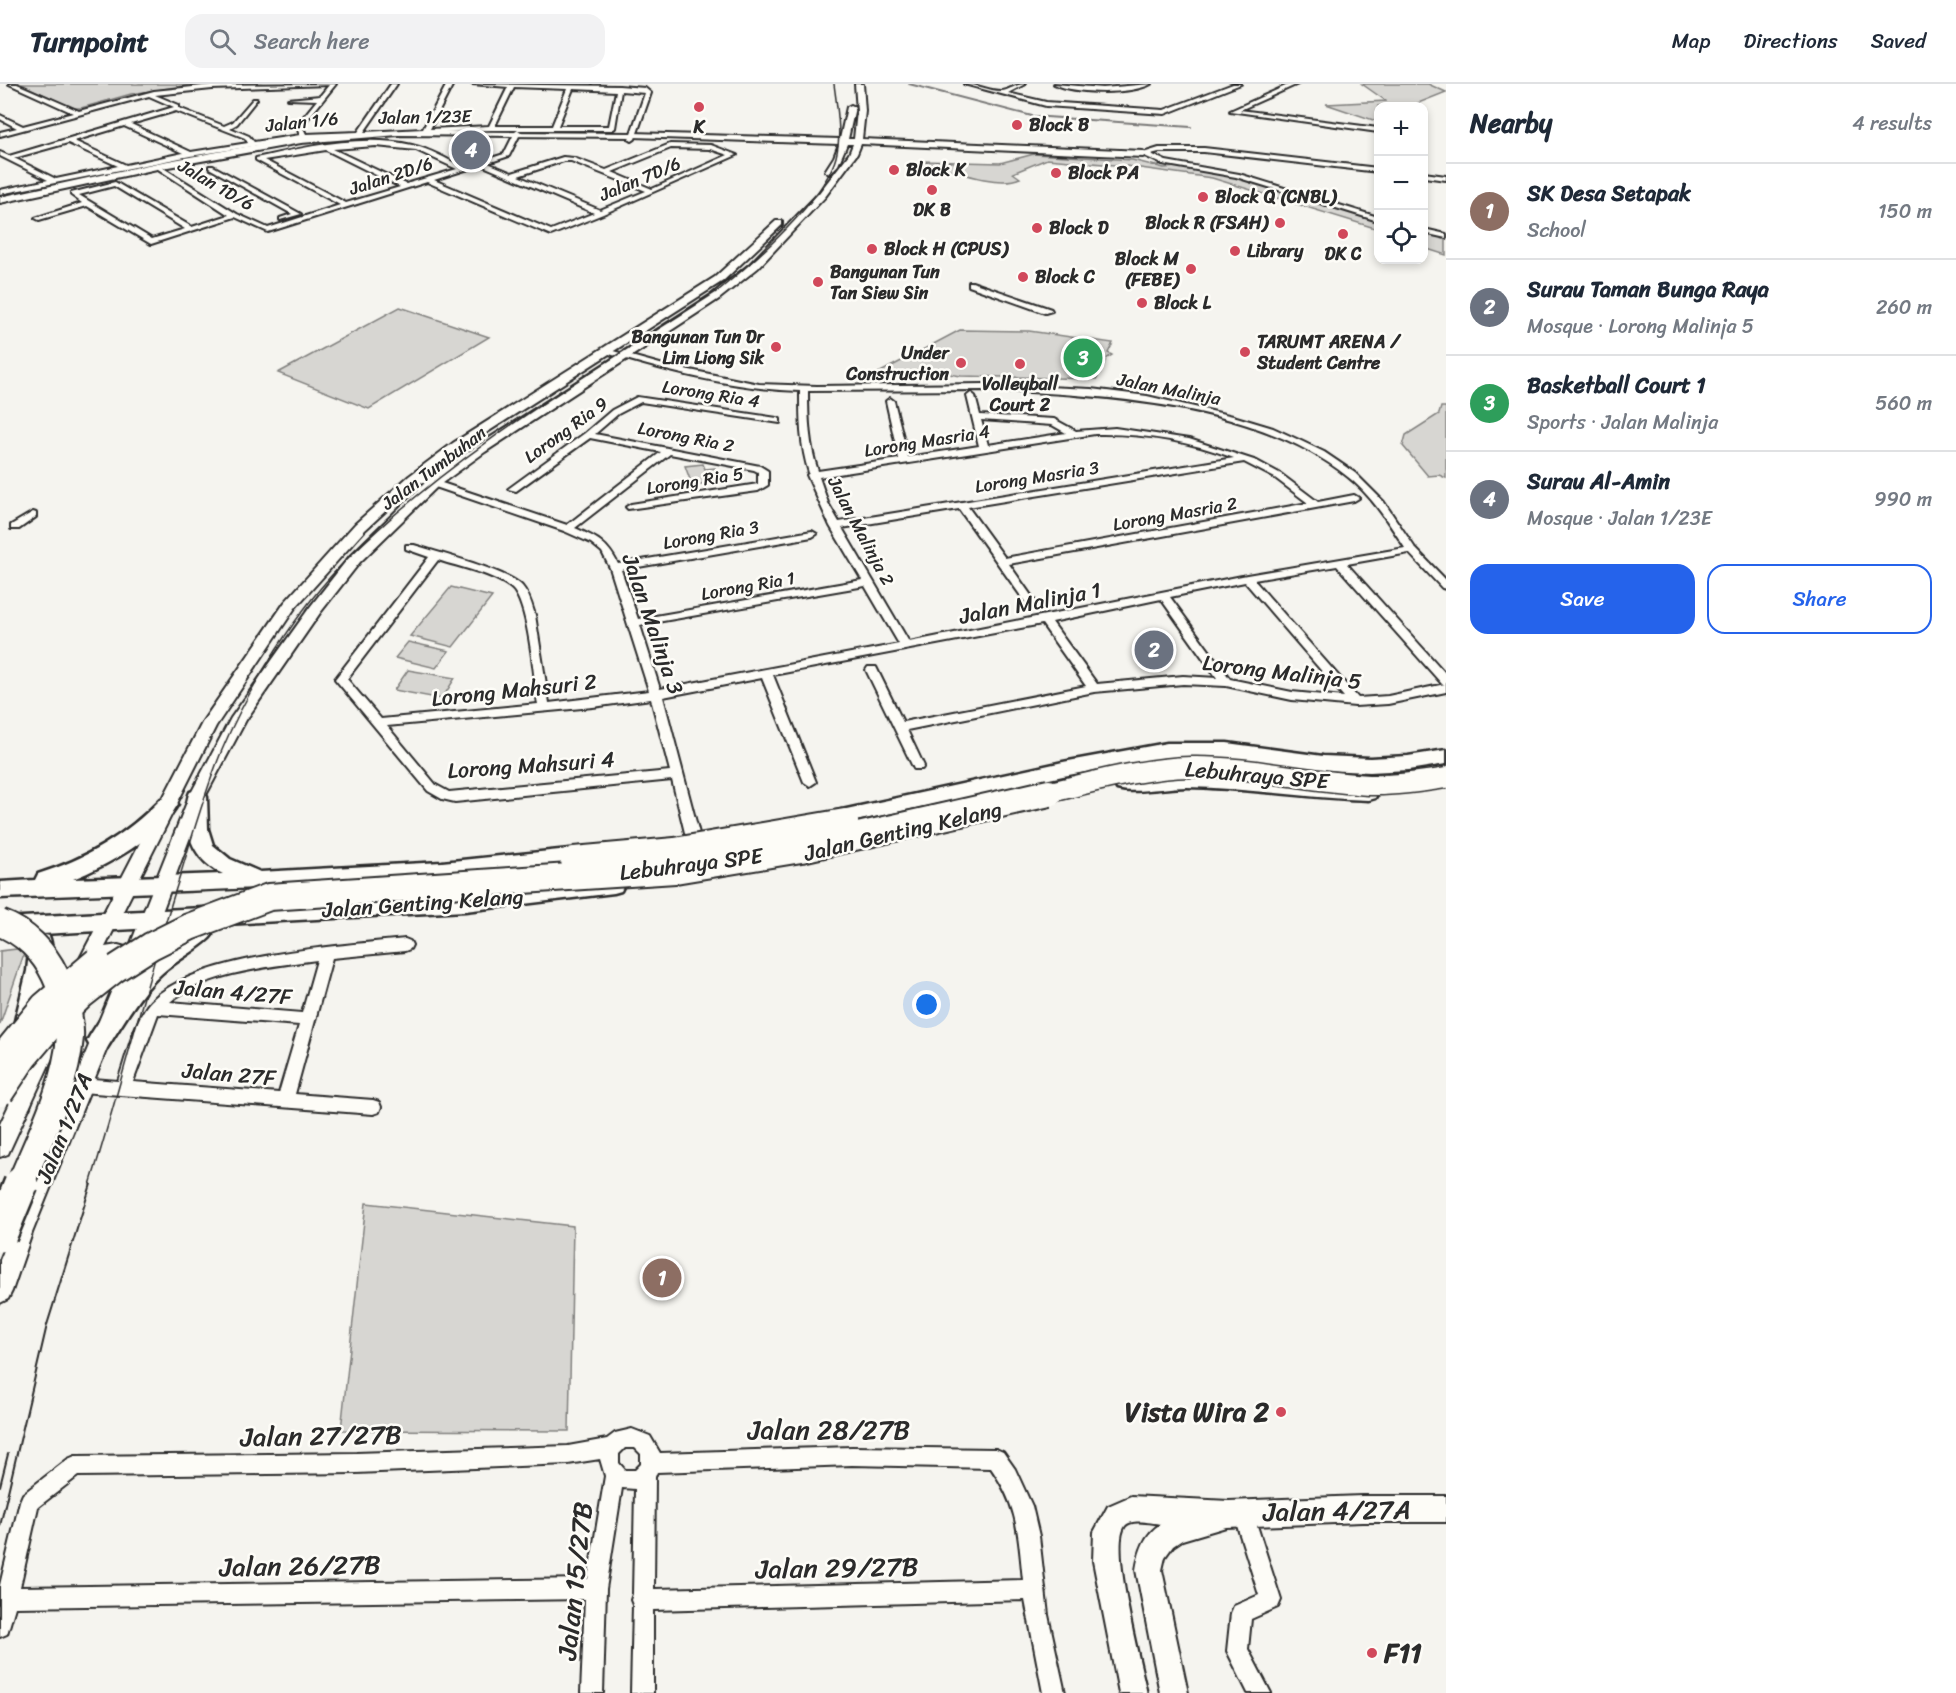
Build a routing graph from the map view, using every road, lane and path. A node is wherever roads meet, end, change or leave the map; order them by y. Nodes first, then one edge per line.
1 (12, 84) edge
2 (327, 84) edge
3 (333, 84) edge
4 (394, 84) edge
5 (450, 84) edge
6 (475, 84) edge
7 (850, 84) edge
8 (859, 84) edge
9 (967, 84) edge
10 (1022, 84) edge
11 (1057, 84) edge
12 (1148, 84) edge
13 (1238, 84) edge
14 (1295, 84) edge
15 (512, 85) edge
16 (571, 87) junction
17 (619, 88) junction
18 (1002, 93) junction
19 (149, 94) junction
20 (321, 98) junction
21 (291, 99) dead end
22 (255, 100) dead end
23 (176, 109) junction
24 (78, 112) junction
25 (0, 117) edge
26 (125, 124) junction
27 (23, 128) junction
28 (225, 128) junction
29 (491, 128) junction
30 (554, 128) junction
31 (1374, 129) edge
32 (426, 130) junction
33 (845, 130) junction
34 (361, 132) junction
35 (858, 133) junction
36 (0, 135) edge
37 (517, 135) junction
38 (304, 136) junction
39 (632, 137) junction
40 (69, 141) junction
41 (799, 141) junction
42 (251, 143) junction
43 (842, 144) junction
44 (811, 146) junction
45 (880, 146) junction
46 (326, 148) junction
47 (855, 148) junction
48 (0, 154) edge
49 (190, 154) junction
50 (1145, 154) junction
51 (9, 158) junction
52 (482, 163) junction
53 (835, 164) junction
54 (125, 167) junction
55 (212, 167) dead end
56 (160, 169) junction
57 (463, 169) junction
58 (1428, 169) edge
59 (1374, 170) edge
60 (1446, 171) edge
61 (607, 172) junction
62 (514, 175) junction
63 (1428, 175) edge
64 (1446, 177) edge
65 (428, 180) junction
66 (55, 181) junction
67 (816, 184) dead end
68 (406, 187) junction
69 (652, 191) junction
70 (0, 192) edge
71 (807, 194) dead end
72 (0, 200) edge
73 (89, 204) junction
74 (0, 205) edge
75 (346, 206) junction
76 (600, 213) junction
77 (235, 215) junction
78 (39, 218) dead end
79 (1374, 218) edge
80 (278, 221) dead end
81 (191, 229) junction
82 (261, 229) joint
83 (1428, 232) edge
84 (1446, 236) edge
85 (972, 284) dead end
86 (1048, 311) dead end
87 (634, 334) junction
88 (650, 340) junction
89 (609, 351) junction
90 (627, 356) junction
91 (589, 363) junction
92 (606, 369) junction
93 (804, 389) junction
94 (971, 396) dead end
95 (640, 399) joint
96 (890, 401) dead end
97 (976, 417) junction
98 (777, 421) dead end
99 (1074, 434) junction
100 (588, 435) junction
101 (984, 449) junction
102 (668, 451) junction
103 (1244, 460) junction
104 (904, 462) junction
105 (456, 466) junction
106 (427, 469) junction
107 (812, 475) junction
108 (415, 477) junction
109 (433, 483) junction
110 (763, 485) joint
111 (513, 489) dead end
112 (1354, 498) dead end
113 (1316, 505) junction
114 (962, 506) junction
115 (631, 507) dead end
116 (33, 515) dead end
117 (397, 516) junction
118 (366, 520) junction
119 (835, 526) junction
120 (15, 527) dead end
121 (568, 529) junction
122 (812, 534) dead end
123 (410, 547) dead end
124 (364, 550) junction
125 (1411, 550) junction
126 (336, 554) junction
127 (435, 556) junction
128 (1002, 562) junction
129 (1339, 562) junction
130 (615, 568) junction
131 (1246, 578) junction
132 (868, 582) junction
133 (1446, 586) edge
134 (1163, 595) junction
135 (1032, 604) dead end
136 (1045, 620) junction
137 (634, 623) junction
138 (906, 647) junction
139 (872, 670) dead end
140 (766, 672) junction
141 (1446, 681) edge
142 (1226, 682) junction
143 (1095, 688) junction
144 (1446, 688) edge
145 (656, 694) junction
146 (1355, 702) junction
147 (544, 708) junction
148 (376, 723) junction
149 (900, 727) junction
150 (1219, 750) junction
151 (1446, 759) edge
152 (918, 766) dead end
153 (678, 775) junction
154 (1446, 778) edge
155 (1225, 781) junction
156 (810, 782) dead end
157 (1446, 785) edge
158 (197, 797) junction
159 (168, 804) junction
160 (694, 841) junction
161 (270, 881) junction
162 (163, 883) junction
163 (126, 885) junction
164 (6, 890) edge
165 (264, 914) junction
166 (150, 920) junction
167 (109, 922) junction
168 (0, 925) edge
169 (27, 926) junction
170 (405, 945) dead end
171 (326, 954) junction
172 (130, 967) junction
173 (84, 970) junction
174 (154, 1007) junction
175 (309, 1020) junction
176 (99, 1041) junction
177 (0, 1060) edge
178 (81, 1085) junction
179 (124, 1087) junction
180 (10, 1097) edge
181 (285, 1101) junction
182 (373, 1107) dead end
183 (0, 1147) edge
184 (0, 1235) edge
185 (0, 1291) edge
186 (612, 1462) junction
187 (652, 1462) junction
188 (1446, 1509) edge
189 (1236, 1514) junction
190 (596, 1589) junction
191 (1034, 1590) junction
192 (6, 1598) junction
193 (642, 1600) junction
194 (0, 1627) edge
195 (592, 1693) edge
196 (642, 1693) edge
197 (1054, 1693) edge
198 (1133, 1693) edge
199 (1174, 1693) edge
200 (1260, 1693) edge

1 - 24 street
2 - 19 street
3 - 20 street
4 - 34 street
5 - 32 street
6 - 15 street
7 - 33 main road
8 - 35 main road
9 - 18 street
10 - 18 street
11 - 12 street
13 - 18 street
14 - 31 street
15 - 16 street
15 - 29 street
16 - 17 street
16 - 30 street
17 - 30 street, Jalan 1/6
17 - 39 street
19 - 23 street
19 - 24 street
20 - 21 street
20 - 38 street
22 - 28 street
23 - 26 street
23 - 28 street
24 - 27 street
25 - 27 street
26 - 40 street
26 - 49 street
27 - 36 street
28 - 42 street
29 - 30 street, Jalan 1/6
29 - 32 street, Jalan 1/6
32 - 34 street, Jalan 1/6
33 - 41 main road
33 - 43 main road
34 - 38 street, Jalan 1/6
35 - 45 main road
35 - 47 main road
37 - 39 main road, Jalan 1/23E
37 - 52 street, Jalan 2D/6
37 - 56 main road, Jalan 1/23E
38 - 42 street, Jalan 1/6
39 - 41 main road, Jalan 1/23E
39 - 44 main road, Jalan 1/23E
40 - 51 street
40 - 54 street
41 - 43 main road, Jalan 1/23E
42 - 49 street, Jalan 1/6
43 - 44 main road, Jalan 1/23E
43 - 47 main road, Jalan 1/23E
43 - 53 main road
44 - 53 main road
45 - 47 main road, Jalan 1/23E
45 - 50 main road
46 - 57 street
46 - 68 street
46 - 75 street
47 - 88 main road, Jalan Tumbuhan
48 - 51 street
49 - 54 street, Jalan 1/6
50 - 59 street
50 - 79 street
51 - 66 street
52 - 57 street, Jalan 2D/6
52 - 62 street
53 - 67 main road
54 - 66 street, Jalan 1/6
55 - 80 street
56 - 72 main road, Jalan 1/23E
56 - 74 main road, Jalan 1/23E
56 - 77 street, Jalan 1D/6
57 - 65 street, Jalan 2D/6
58 - 60 street
61 - 62 street
61 - 69 street
61 - 69 street, Jalan 7D/6
62 - 76 street
63 - 64 street
65 - 68 street, Jalan 2D/6
65 - 76 street, Jalan 7D/6
66 - 70 street, Jalan 1/6
68 - 75 street, Jalan 2D/6
69 - 76 street, Jalan 7D/6
71 - 87 main road, Jalan Tumbuhan
73 - 78 street
73 - 81 street
73 - 81 street
75 - 82 street, Jalan 2D/6
77 - 81 street
77 - 82 street, Jalan 1D/6
83 - 84 street
85 - 86 street
87 - 88 main road
87 - 89 main road, Jalan Tumbuhan
88 - 90 main road, Jalan Tumbuhan
89 - 90 street, Jalan Malinja
89 - 91 main road, Jalan Tumbuhan
90 - 92 main road, Jalan Tumbuhan
90 - 93 street, Jalan Malinja
91 - 92 main road
91 - 106 main road, Jalan Tumbuhan
92 - 105 main road, Jalan Tumbuhan
93 - 107 street, Jalan Malinja 2
93 - 125 street, Jalan Malinja
94 - 97 street
95 - 98 street, Lorong Ria 4
95 - 100 street, Lorong Ria 9
96 - 104 street
97 - 99 street
97 - 101 street
99 - 101 street, Lorong Masria 4
99 - 103 street, Lorong Masria 4
100 - 102 street, Lorong Ria 2
100 - 111 street, Lorong Ria 9
101 - 104 street, Lorong Masria 4
102 - 110 street, Lorong Ria 2
102 - 121 street
103 - 113 street, Lorong Masria 4
103 - 114 street, Lorong Masria 3
104 - 107 street, Lorong Masria 4
105 - 106 main road
105 - 109 main road, Jalan Tumbuhan
106 - 108 main road, Jalan Tumbuhan
107 - 119 street, Jalan Malinja 2
108 - 109 street, Jalan Malinja 3
108 - 118 main road, Jalan Tumbuhan
109 - 117 main road, Jalan Tumbuhan
109 - 121 street, Jalan Malinja 3
110 - 115 street, Lorong Ria 5
112 - 113 street, Lorong Masria 2
113 - 128 street, Lorong Masria 2
114 - 119 street, Lorong Masria 3
114 - 128 street
116 - 120 street
117 - 118 main road
117 - 124 main road, Jalan Tumbuhan
118 - 126 main road, Jalan Tumbuhan
119 - 132 street, Jalan Malinja 2
121 - 130 street, Jalan Malinja 3
122 - 130 street, Lorong Ria 3
123 - 127 street
124 - 126 main road
124 - 158 main road, Jalan Tumbuhan
125 - 129 street, Jalan Malinja 1
125 - 133 street, Jalan Malinja
126 - 159 main road, Jalan Tumbuhan
127 - 147 street
127 - 148 street, Lorong Mahsuri 4
128 - 135 street
129 - 131 street, Jalan Malinja 1
129 - 141 street
130 - 137 street, Jalan Malinja 3
131 - 134 street, Jalan Malinja 1
131 - 146 street
132 - 137 street, Lorong Ria 1
132 - 138 street, Jalan Malinja 2
134 - 136 street, Jalan Malinja 1
134 - 142 street
136 - 138 street, Jalan Malinja 1
136 - 143 street
137 - 145 street, Jalan Malinja 3
138 - 140 street, Jalan Malinja 1
139 - 149 street
140 - 145 street, Jalan Malinja 1
140 - 156 street
142 - 143 street, Lorong Malinja 5
142 - 146 street, Lorong Malinja 5
143 - 149 street, Lorong Malinja 5
144 - 146 street, Lorong Malinja 5
145 - 147 street, Lorong Mahsuri 2
145 - 153 street, Jalan Malinja 3
147 - 148 street, Lorong Mahsuri 2
148 - 153 street, Lorong Mahsuri 4
149 - 152 street
150 - 151 main road, Jalan Genting Kelang
150 - 155 main road
150 - 160 main road, Jalan Genting Kelang
151 - 177 highway, Lebuhraya SPE, bridge
153 - 160 street, Jalan Malinja 3
154 - 180 highway, Lebuhraya SPE, bridge
155 - 157 main road, Jalan Genting Kelang
155 - 165 main road, Jalan Genting Kelang
158 - 161 main road
158 - 162 main road, Jalan Tumbuhan
159 - 163 main road, Jalan Tumbuhan
159 - 164 main road
160 - 161 main road, Jalan Genting Kelang
161 - 162 main road, Jalan Genting Kelang
162 - 163 main road, Jalan Genting Kelang
162 - 166 main road, Jalan 1/27A
163 - 164 main road, Jalan Genting Kelang
163 - 167 main road
165 - 166 main road, Jalan Genting Kelang
165 - 176 main road
166 - 167 main road, Jalan Genting Kelang
166 - 172 main road, Jalan 1/27A
167 - 169 main road, Jalan Genting Kelang
167 - 173 main road
168 - 169 main road, Jalan Genting Kelang
168 - 184 highway, bridge
169 - 180 main road
170 - 171 street
171 - 174 street
171 - 175 street
172 - 173 main road
172 - 176 main road, Jalan 1/27A
173 - 180 main road
174 - 175 street, Jalan 4/27F
174 - 179 street
175 - 181 street
176 - 178 main road, Jalan 1/27A
178 - 179 street, Jalan 27F
178 - 185 main road, Jalan 1/27A
179 - 181 street, Jalan 27F
180 - 183 main road
181 - 182 street, Jalan 27F
186 - 187 street
186 - 187 street
186 - 190 street, Jalan 15/27B
186 - 192 street, Jalan 27/27B
187 - 191 street, Jalan 28/27B
187 - 193 street
188 - 189 main road, Jalan 4/27A
189 - 198 main road, Jalan 4/27A
189 - 199 main road, Jalan 4/27A
189 - 200 street
190 - 192 street, Jalan 26/27B
190 - 195 street, Jalan 15/27B
191 - 193 street, Jalan 29/27B
191 - 197 street
192 - 194 street
193 - 196 street

